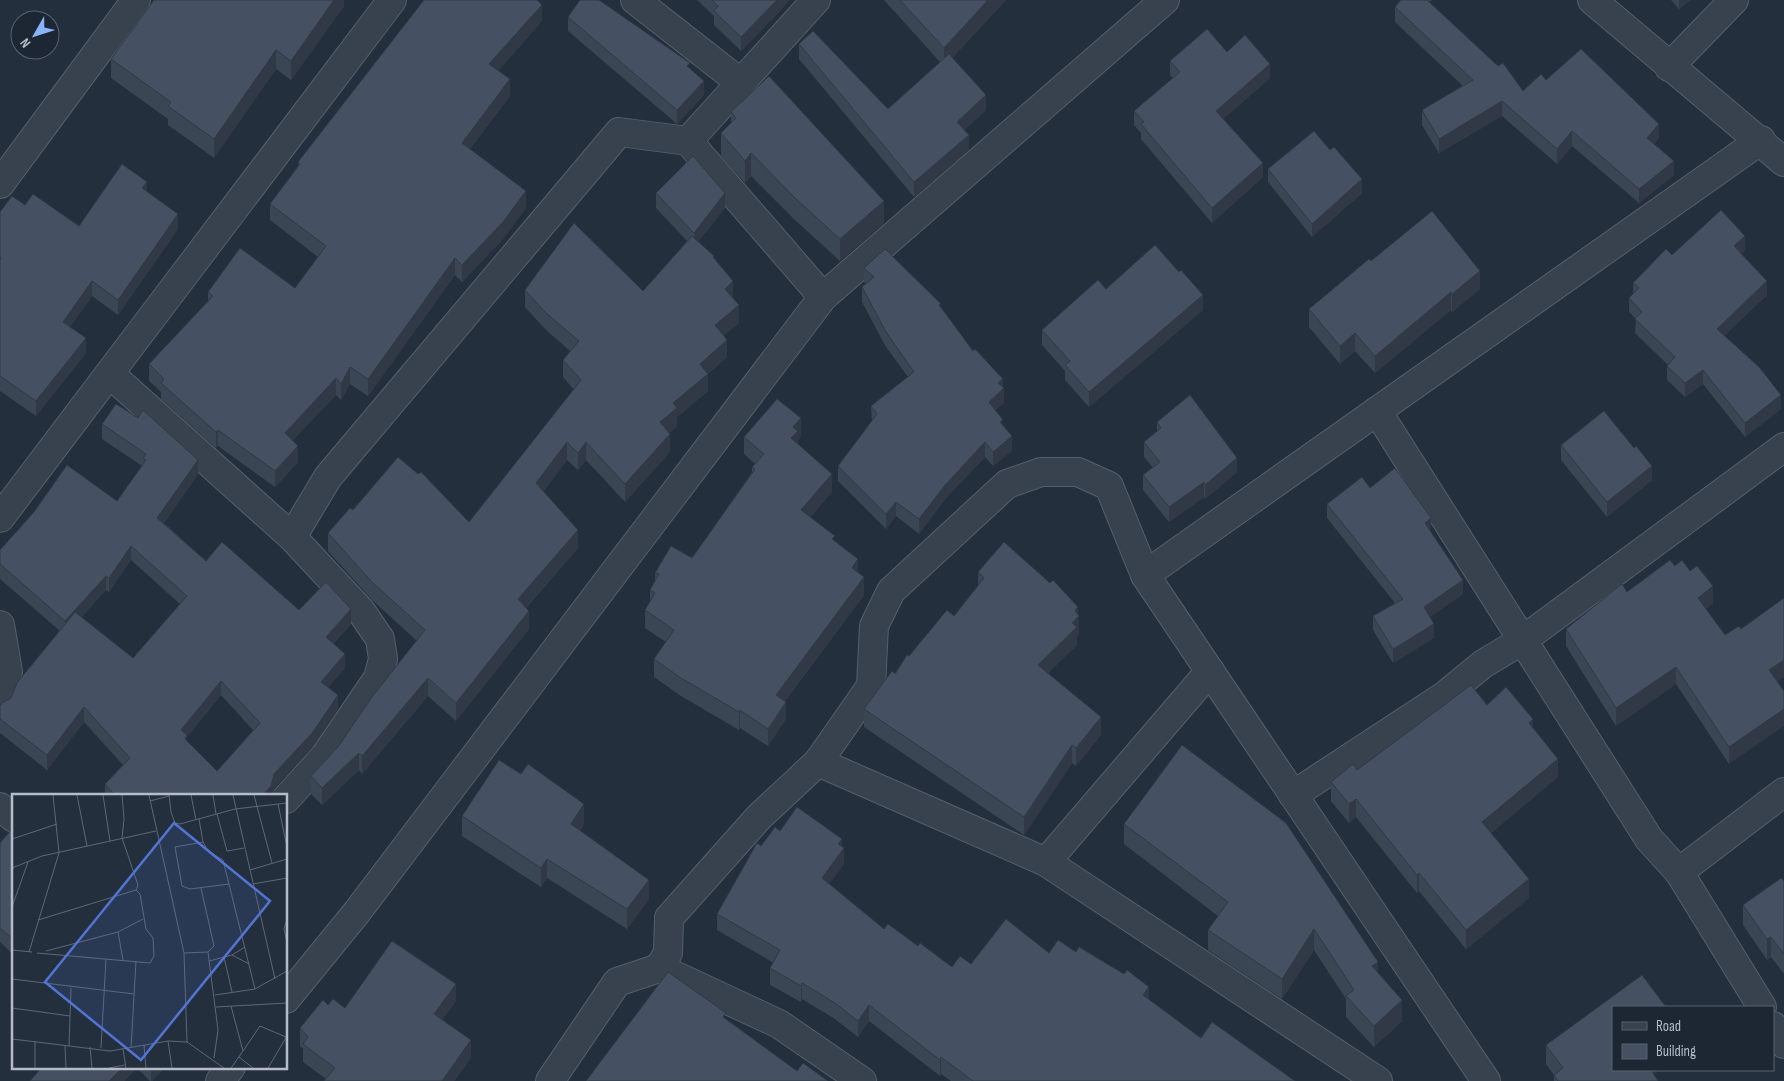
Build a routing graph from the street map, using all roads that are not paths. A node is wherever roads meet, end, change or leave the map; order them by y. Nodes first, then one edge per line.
1 (136, 0) edge
2 (392, 0) edge
3 (636, 0) edge
4 (816, 0) edge
5 (1165, 0) edge
6 (1592, 0) edge
7 (1734, 0) edge
8 (1669, 67) junction
9 (741, 83) junction
10 (1761, 140) junction
11 (688, 142) junction
12 (1784, 162) edge
13 (0, 184) edge
14 (823, 297) junction
15 (110, 374) junction
16 (1377, 411) junction
17 (1784, 446) edge
18 (0, 518) edge
19 (292, 537) junction
20 (1145, 575) junction
21 (0, 624) edge
22 (1523, 640) junction
23 (1210, 671) junction
24 (0, 702) edge
25 (818, 762) junction
26 (1784, 792) edge
27 (1293, 795) junction
28 (288, 797) edge
29 (0, 807) edge
30 (12, 816) edge
31 (1046, 862) junction
32 (1679, 872) junction
33 (659, 968) junction
34 (288, 997) edge
35 (1761, 1006) edge
36 (1774, 1028) edge
37 (1784, 1044) edge
38 (230, 1068) edge
39 (220, 1081) edge
40 (550, 1081) edge
41 (862, 1081) edge
42 (1378, 1081) edge
43 (1486, 1081) edge

1 - 13 street
2 - 15 street
3 - 9 street
4 - 9 street
5 - 14 street
6 - 8 street
7 - 8 street
8 - 10 street
9 - 11 street
10 - 12 street
10 - 16 street
11 - 14 street
11 - 19 street
14 - 34 street
15 - 18 street
15 - 19 street
16 - 20 street
16 - 22 street
17 - 22 street
19 - 28 street
20 - 23 street
20 - 25 street
21 - 24 street
22 - 27 street
22 - 32 street
23 - 27 street
23 - 31 street
25 - 31 street
25 - 33 street
26 - 32 street
27 - 43 street
29 - 30 street
31 - 42 street
32 - 35 street
33 - 40 street
33 - 41 street
36 - 37 street
38 - 39 street

